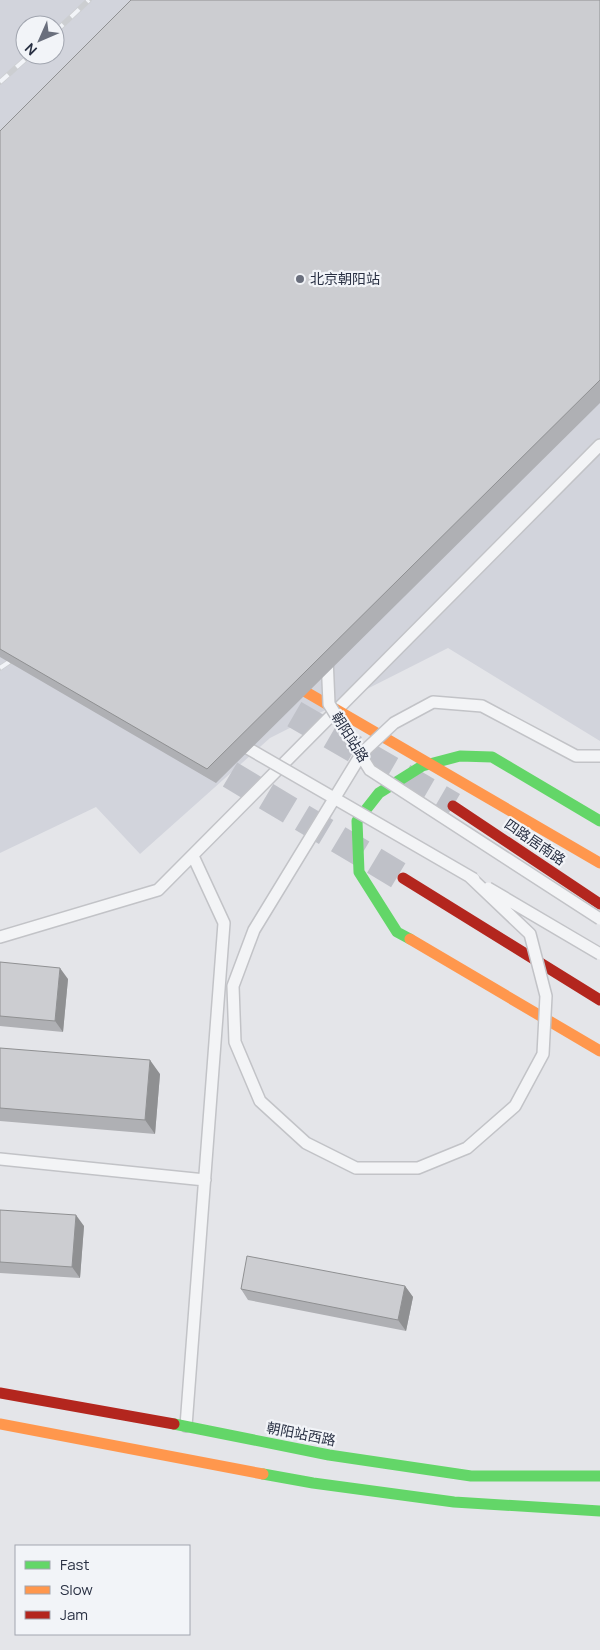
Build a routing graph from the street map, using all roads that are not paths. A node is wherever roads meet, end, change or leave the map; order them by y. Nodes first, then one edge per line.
1 (600, 445) edge
2 (326, 649) edge
3 (268, 667) edge
4 (224, 734) edge
5 (600, 756) edge
6 (453, 806) tunnel mouth
7 (600, 821) edge
8 (193, 856) junction
9 (600, 863) edge
10 (469, 876) junction
11 (403, 878) tunnel mouth
12 (600, 904) edge
13 (600, 919) edge
14 (0, 937) edge
15 (600, 954) edge
16 (600, 1000) edge
17 (600, 1051) edge
18 (0, 1159) edge
19 (205, 1180) junction
20 (0, 1393) edge
21 (0, 1424) edge
22 (186, 1426) junction
23 (600, 1476) edge
24 (600, 1511) edge

1 - 8 lane
2 - 13 lane, 朝阳站路, bridge
3 - 9 main road
4 - 10 lane, bridge
5 - 10 lane, bridge
6 - 12 main road, 四路居南路
7 - 17 main road
8 - 14 lane
8 - 19 lane
10 - 15 lane, bridge
11 - 16 main road
18 - 19 lane
19 - 22 lane
20 - 22 main road, 朝阳站西路
21 - 24 main road
22 - 23 main road, 朝阳站西路

